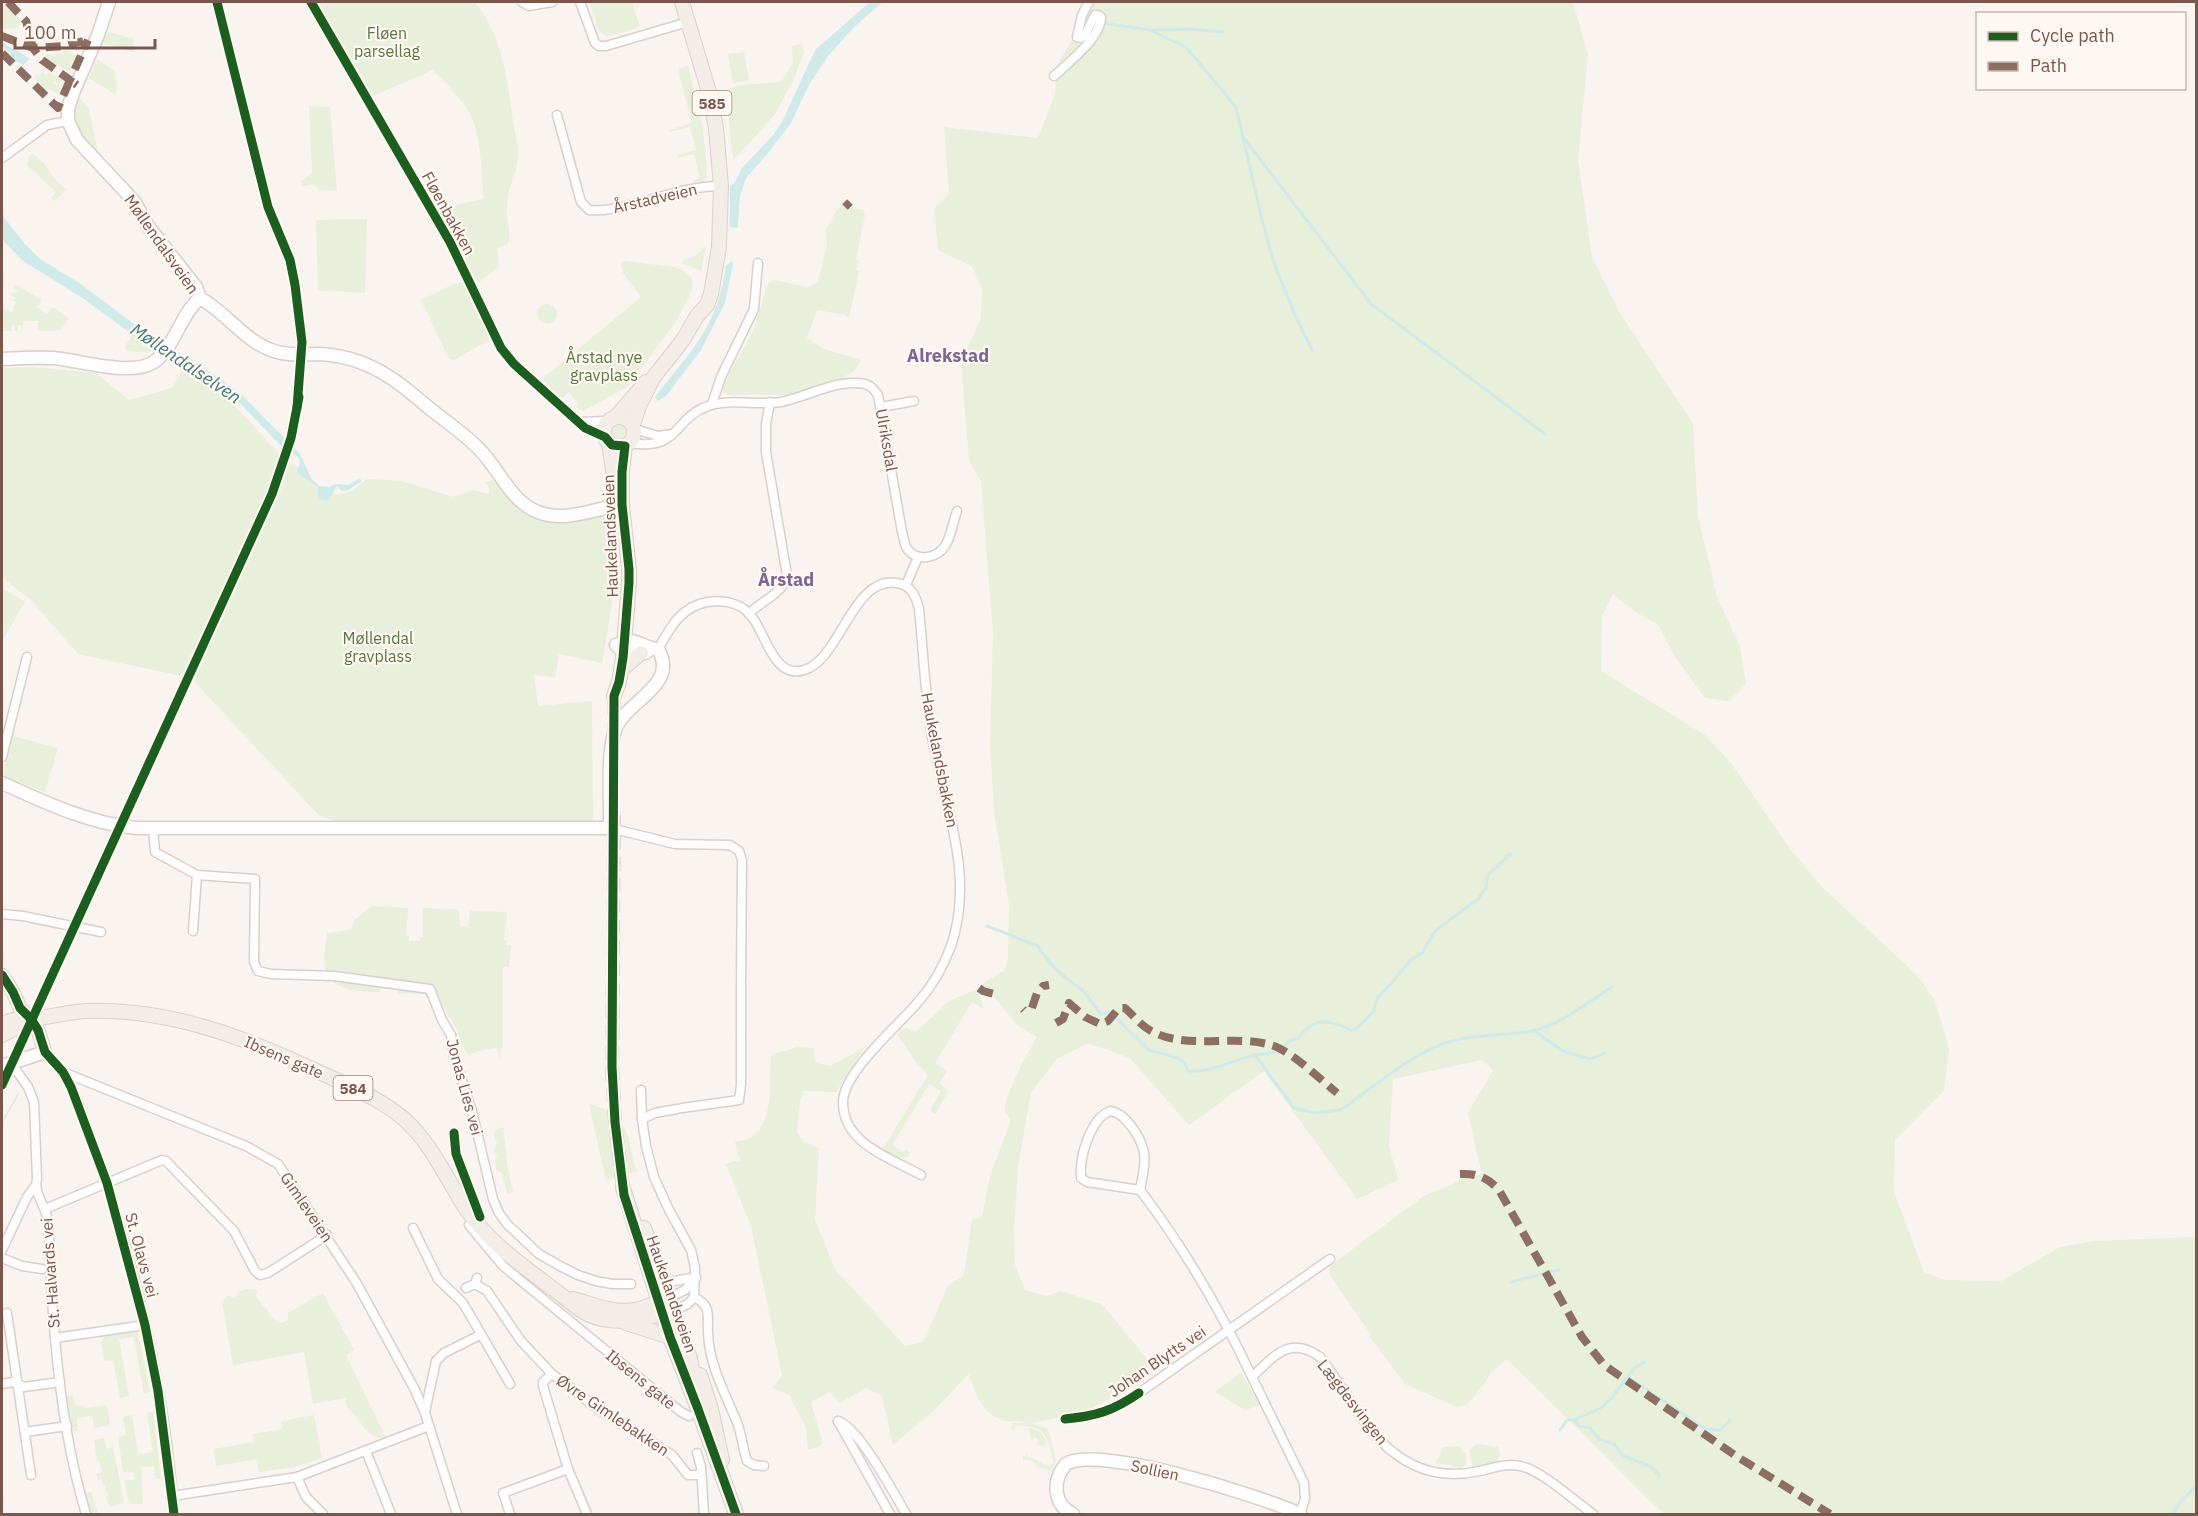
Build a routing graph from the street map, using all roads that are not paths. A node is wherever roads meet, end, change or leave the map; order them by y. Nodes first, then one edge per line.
1 (109, 2) edge
2 (311, 2) edge
3 (522, 2) edge
4 (552, 2) edge
5 (580, 2) edge
6 (682, 2) edge
7 (1089, 2) edge
8 (688, 22) junction
9 (1054, 76) dead end
10 (557, 115) dead end
11 (68, 121) junction
12 (2, 158) edge
13 (721, 186) junction
14 (758, 263) dead end
15 (200, 298) junction
16 (2, 359) edge
17 (653, 378) junction
18 (914, 401) dead end
19 (770, 402) junction
20 (712, 405) junction
21 (881, 406) junction
22 (612, 419) junction
23 (579, 422) junction
24 (634, 427) junction
25 (673, 434) junction
26 (607, 440) junction
27 (627, 444) junction
28 (622, 505) junction
29 (957, 510) dead end
30 (918, 557) junction
31 (906, 585) junction
32 (749, 614) junction
33 (621, 646) junction
34 (650, 650) junction
35 (27, 657) dead end
36 (621, 670) junction
37 (2, 757) edge
38 (2, 783) edge
39 (610, 828) junction
40 (153, 829) junction
41 (197, 875) junction
42 (2, 914) edge
43 (194, 931) dead end
44 (101, 932) dead end
45 (2, 975) edge
46 (31, 1019) junction
47 (2, 1024) edge
48 (2, 1035) edge
49 (45, 1052) junction
50 (6, 1065) edge
51 (63, 1072) junction
52 (641, 1090) dead end
53 (642, 1119) junction
54 (921, 1176) dead end
55 (107, 1183) junction
56 (35, 1186) junction
57 (1140, 1190) junction
58 (45, 1209) junction
59 (476, 1220) junction
60 (413, 1228) dead end
61 (327, 1235) junction
62 (2, 1250) edge
63 (2, 1258) edge
64 (1330, 1259) dead end
65 (42, 1269) dead end
66 (696, 1277) junction
67 (664, 1283) junction
68 (631, 1284) dead end
69 (463, 1295) junction
70 (562, 1296) junction
71 (694, 1297) junction
72 (666, 1306) junction
73 (7, 1312) dead end
74 (622, 1321) junction
75 (145, 1325) junction
76 (1230, 1329) junction
77 (480, 1335) junction
78 (670, 1337) junction
79 (55, 1338) junction
80 (693, 1367) junction
81 (552, 1374) junction
82 (1252, 1377) junction
83 (60, 1382) junction
84 (2, 1384) edge
85 (17, 1384) junction
86 (510, 1384) dead end
87 (1139, 1393) dead end
88 (425, 1413) junction
89 (696, 1414) junction
90 (67, 1426) junction
91 (429, 1426) junction
92 (24, 1432) junction
93 (366, 1451) junction
94 (697, 1453) dead end
95 (764, 1466) dead end
96 (568, 1469) junction
97 (722, 1474) junction
98 (31, 1475) dead end
99 (700, 1475) junction
100 (297, 1477) junction
101 (172, 1496) junction
102 (1300, 1514) edge
103 (86, 1515) edge
104 (174, 1515) edge
105 (323, 1515) edge
106 (391, 1515) edge
107 (457, 1515) edge
108 (510, 1515) edge
109 (587, 1515) edge
110 (704, 1515) edge
111 (736, 1515) edge
112 (890, 1515) edge
113 (906, 1515) edge
114 (1073, 1515) edge
115 (1593, 1515) edge

1 - 11 street
2 - 23 street, Fløenbakken
3 - 4 street
5 - 8 street
6 - 8 main road, Årstadveien / 585
7 - 9 street
8 - 13 main road, Årstadveien / 585
10 - 13 street, Årstadveien
11 - 12 street
11 - 15 street, Møllendalsveien
13 - 17 main road, Årstadveien / 585
14 - 20 street
15 - 16 street, Møllendalsveien
15 - 28 street
17 - 22 main road, 585
17 - 24 main road, 585
18 - 21 street
19 - 20 street, Ulriksdal
19 - 21 street, Ulriksdal
19 - 32 street
20 - 25 street, Ulriksdal
21 - 30 street, Ulriksdal
22 - 23 street
22 - 24 main road
22 - 26 main road, 585
23 - 26 street, Fløenbakken
24 - 25 street
24 - 27 main road, 585
25 - 27 street, Ulriksdal
26 - 27 main road
26 - 28 main road, Haukelandsveien / 585
27 - 28 main road, Haukelandsveien / 585
28 - 33 main road, Haukelandsveien / 585
29 - 30 street
30 - 31 street
31 - 32 street
31 - 54 street, Haukelandsbakken
32 - 34 street
33 - 34 street
33 - 36 main road, Haukelandsveien / 585
33 - 36 main road, Haukelandsveien / 585
34 - 36 main road
34 - 39 street
35 - 37 street
38 - 40 street
39 - 40 street
39 - 53 street
40 - 41 street, Jonas Lies vei
41 - 43 street
41 - 68 street, Jonas Lies vei
42 - 44 street
45 - 46 street, St. Olavs vei
46 - 47 main road, Ibsens gate / 584
46 - 48 main road, Ibsens gate / 584
46 - 49 street, St. Olavs vei
46 - 59 main road, Ibsens gate / 584
49 - 50 street
49 - 51 street, St. Olavs vei
50 - 56 street, St. Halvards vei
51 - 55 street, St. Olavs vei
51 - 61 street, Gimleveien
52 - 53 street, Haukelandsveien
53 - 66 street, Haukelandsveien
55 - 58 street, St. Halvards vei
55 - 61 street, St. Halvards vei
55 - 75 street, St. Olavs vei
56 - 58 street, St. Halvards vei
56 - 62 street, St. Halvards vei
57 - 57 street
57 - 76 street, Johan Blytts vei
58 - 79 street, St. Halvards vei
59 - 70 main road, Ibsens gate / 584
59 - 89 street, Ibsens gate
60 - 69 street
61 - 88 street, Gimleveien
63 - 65 street, St. Halvards vei
64 - 76 street, Johan Blytts vei
66 - 67 street, Haukelandsveien
66 - 71 street, Haukelandsveien
66 - 72 street, Haukelandsveien
67 - 72 main road, Haukelandsveien
67 - 72 main road, Haukelandsveien
69 - 77 street
69 - 81 street, Øvre Gimlebakken
70 - 72 main road, Ibsens gate / 584
70 - 74 main road, Ibsens gate / 584
71 - 72 street, Haukelandsveien
71 - 95 street, Haukelandsveien
72 - 74 main road, Ibsens gate / 584
72 - 78 main road, Haukelandsveien
72 - 80 main road, Haukelandsveien
73 - 85 street
74 - 78 main road, 584
75 - 79 street, St. Halvards vei
75 - 101 street, St. Olavs vei
76 - 82 street, Johan Blytts vei
76 - 87 street, Johan Blytts vei
77 - 86 street
77 - 88 street
78 - 89 main road, Haukelandsveien
79 - 83 street, St. Halvards vei
80 - 89 main road, Haukelandsveien
80 - 97 main road, Haukelandsveien
81 - 96 street
81 - 99 street, Øvre Gimlebakken
82 - 102 street
82 - 115 street, Lægdesvingen
83 - 85 street
83 - 90 street, St. Halvards vei
84 - 85 street
85 - 92 street
88 - 91 street, Gimleveien
89 - 97 main road, Haukelandsveien
90 - 92 street
90 - 103 street, St. Halvards vei
91 - 93 street
91 - 107 street, Gimleveien
92 - 98 street
93 - 100 street
93 - 106 street
94 - 99 street
96 - 108 street
96 - 109 street
97 - 111 main road, Haukelandsveien
99 - 110 street
100 - 101 street
100 - 105 street
101 - 104 street, St. Olavs vei
102 - 114 street, Sollien
112 - 113 street

